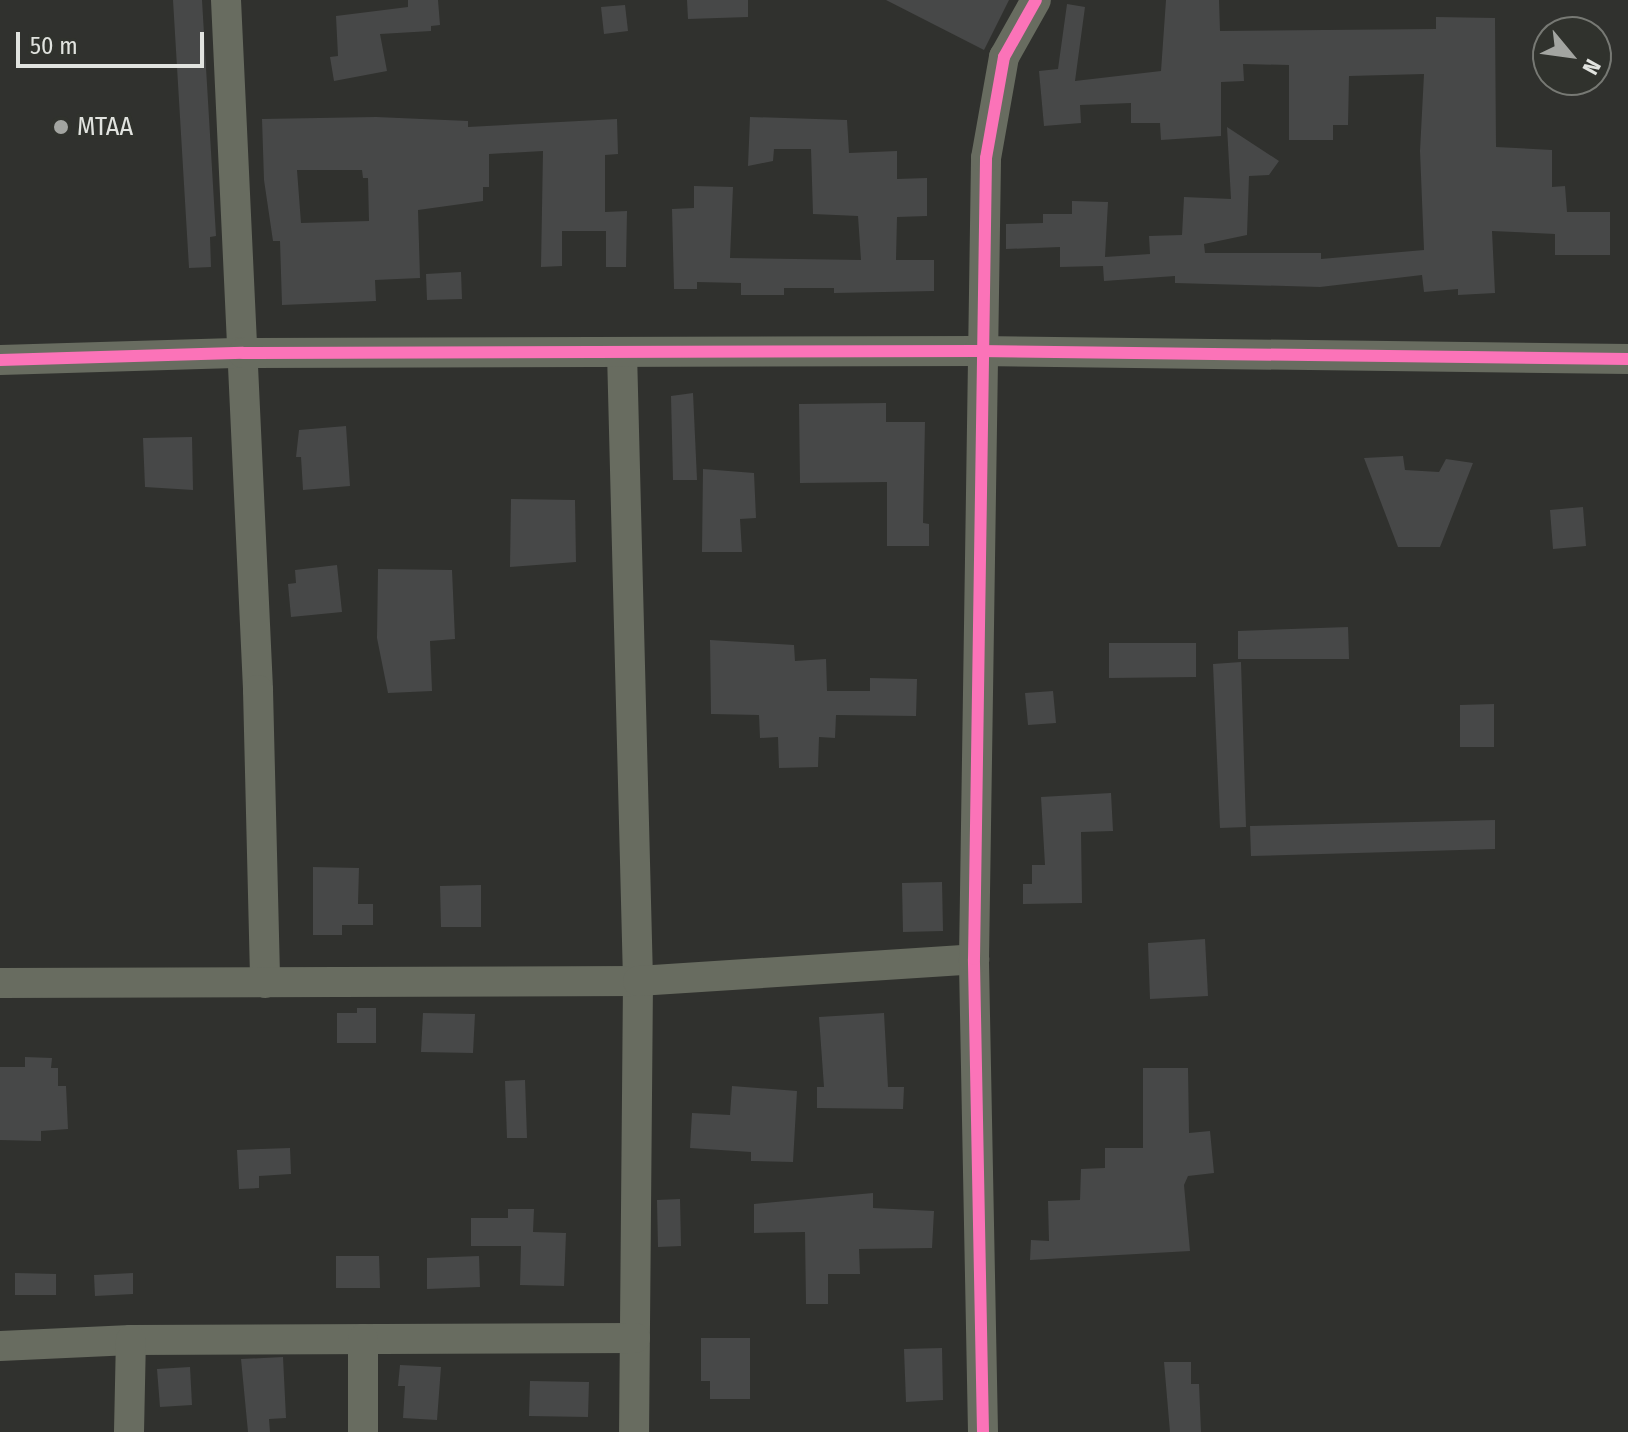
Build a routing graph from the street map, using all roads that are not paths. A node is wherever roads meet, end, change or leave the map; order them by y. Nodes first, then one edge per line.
1 (226, 0) edge
2 (1036, 0) edge
3 (979, 351) junction
4 (622, 352) junction
5 (243, 353) junction
6 (1628, 359) edge
7 (0, 360) edge
8 (974, 959) junction
9 (638, 981) junction
10 (0, 983) edge
11 (265, 983) junction
12 (635, 1338) junction
13 (363, 1339) junction
14 (131, 1340) junction
15 (0, 1346) edge
16 (129, 1432) edge
17 (363, 1432) edge
18 (634, 1432) edge
19 (983, 1432) edge

1 - 5 street
2 - 3 street
3 - 4 street
3 - 6 street
3 - 8 street
4 - 5 street
4 - 9 street
5 - 7 street
5 - 11 street
8 - 9 street
8 - 19 street
9 - 11 street
9 - 12 street
10 - 11 street
12 - 13 street
12 - 18 street
13 - 14 street
13 - 17 street
14 - 15 street
14 - 16 street

